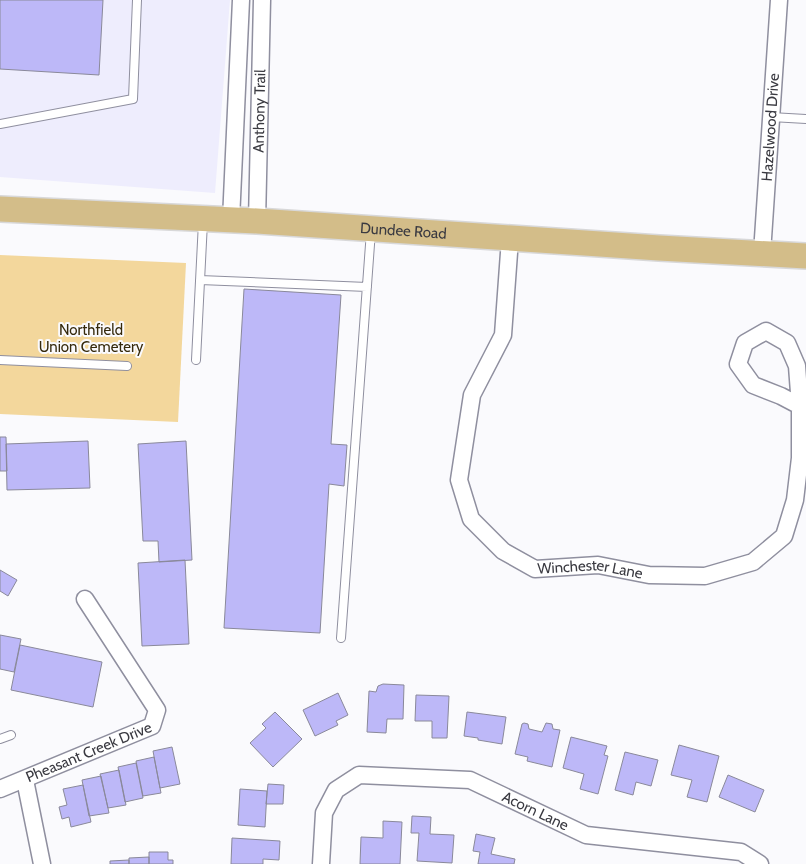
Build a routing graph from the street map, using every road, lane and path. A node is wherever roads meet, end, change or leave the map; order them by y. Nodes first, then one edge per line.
1 (137, 0) edge
2 (241, 0) edge
3 (262, 0) edge
4 (779, 0) edge
5 (771, 117) junction
6 (806, 119) edge
7 (0, 124) edge
8 (0, 209) edge
9 (203, 218) junction
10 (231, 220) junction
11 (257, 221) junction
12 (371, 229) junction
13 (510, 239) junction
14 (762, 253) junction
15 (806, 256) edge
16 (200, 280) junction
17 (367, 287) junction
18 (0, 360) edge
19 (196, 360) dead end
20 (127, 366) dead end
21 (800, 406) junction
22 (85, 598) dead end
23 (341, 638) dead end
24 (12, 735) dead end
25 (0, 739) edge
26 (26, 780) junction
27 (0, 789) edge
28 (42, 864) edge
29 (321, 864) edge
30 (760, 864) edge

1 - 7 lane
2 - 10 street, Anthony Trail
3 - 11 street, Anthony Trail
4 - 5 street, Hazelwood Drive
5 - 6 lane
5 - 14 street, Hazelwood Drive
8 - 9 main road, Dundee Road
9 - 10 main road, Dundee Road
9 - 16 lane
10 - 11 main road, Dundee Road
11 - 12 main road, Dundee Road
12 - 13 main road, Dundee Road
12 - 17 lane
13 - 14 main road, Dundee Road
13 - 21 street, Winchester Lane
14 - 15 main road, Dundee Road
16 - 17 lane
16 - 19 lane
17 - 23 lane
18 - 20 lane
21 - 21 street, Winchester Lane
22 - 26 street, Pheasant Creek Drive
24 - 25 lane
26 - 27 street, Pheasant Creek Drive
26 - 28 street
29 - 30 street, Acorn Lane

